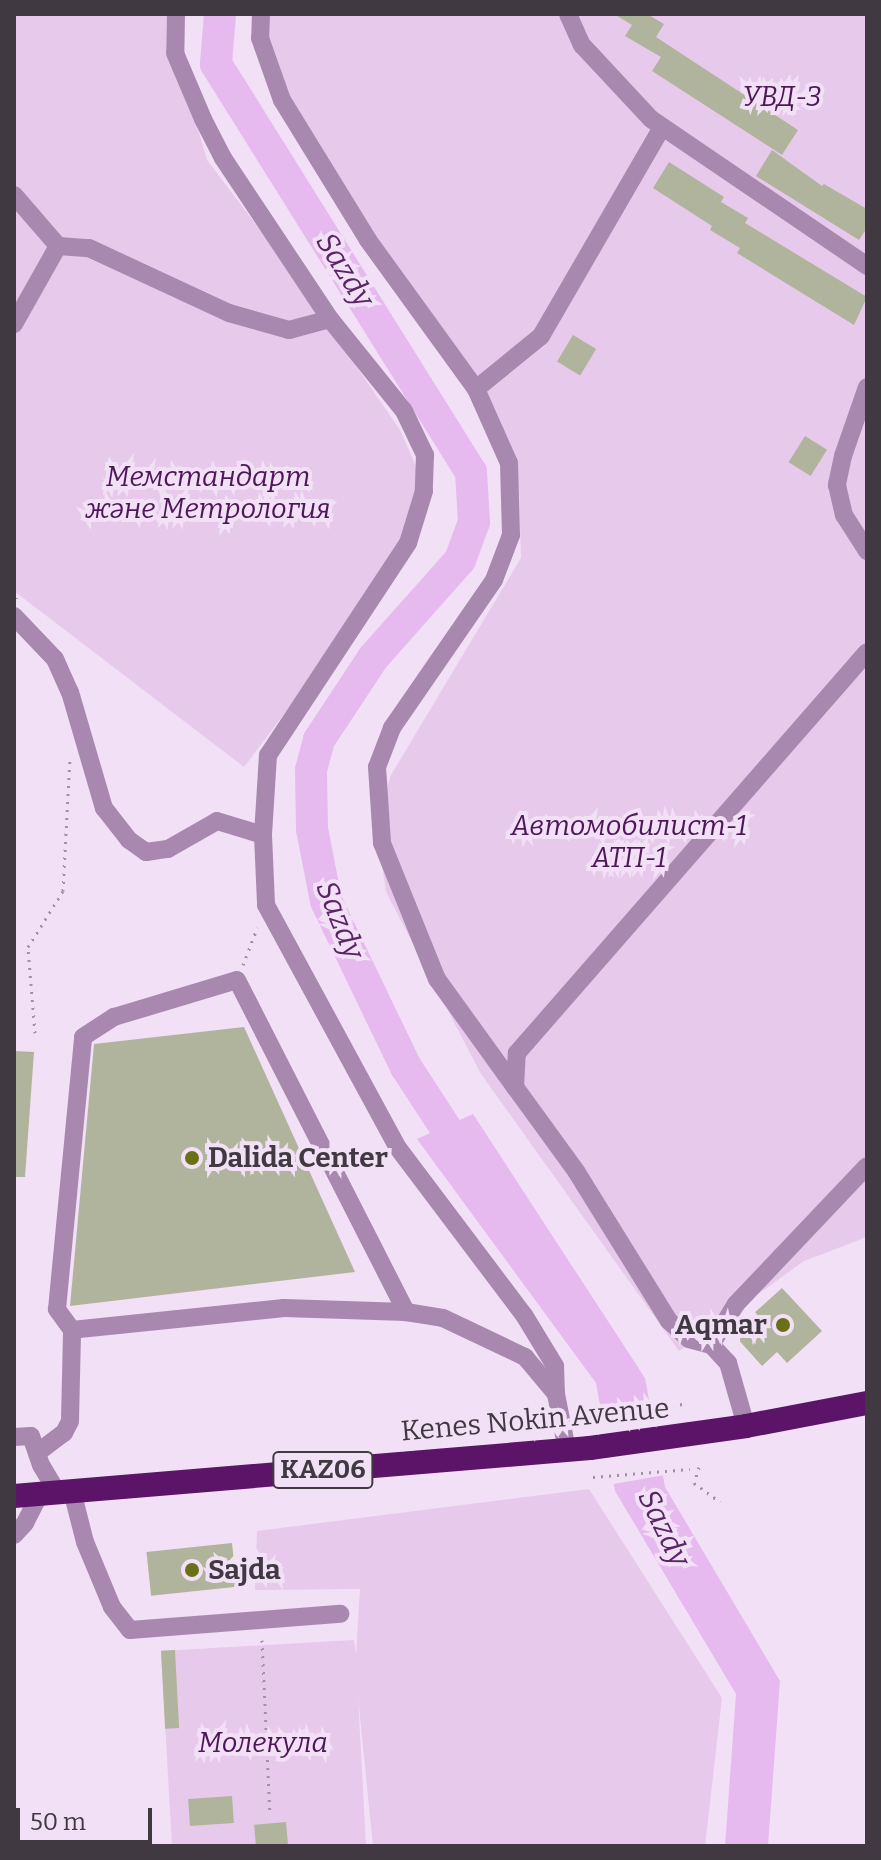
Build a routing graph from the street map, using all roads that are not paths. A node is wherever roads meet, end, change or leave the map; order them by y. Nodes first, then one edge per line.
1 (176, 14) edge
2 (261, 14) edge
3 (568, 14) edge
4 (662, 127) junction
5 (14, 195) edge
6 (58, 246) junction
7 (867, 266) edge
8 (330, 319) junction
9 (14, 324) edge
10 (867, 387) edge
11 (476, 389) junction
12 (867, 551) edge
13 (14, 616) edge
14 (867, 652) edge
15 (263, 835) junction
16 (515, 1087) junction
17 (867, 1166) edge
18 (406, 1312) junction
19 (72, 1330) junction
20 (711, 1345) junction
21 (556, 1394) junction
22 (867, 1403) edge
23 (746, 1426) junction
24 (14, 1437) edge
25 (578, 1449) junction
26 (37, 1453) junction
27 (56, 1492) junction
28 (14, 1496) edge
29 (14, 1535) edge
30 (340, 1614) dead end

1 - 8 street
2 - 11 street
3 - 4 street
4 - 7 street
4 - 11 street
5 - 6 street
6 - 8 street
6 - 9 street
8 - 15 street
10 - 12 street
11 - 16 street
13 - 15 street
14 - 16 street
15 - 21 street
16 - 20 street
17 - 20 street
18 - 19 street
18 - 19 street
18 - 21 street
19 - 26 street
20 - 23 street
21 - 25 street
22 - 23 highway, Kenes Nokin Avenue / KАZ06
23 - 25 highway, Kenes Nokin Avenue / KАZ06
24 - 26 street
25 - 27 highway, Kenes Nokin Avenue / KАZ06
26 - 27 street
27 - 28 highway, Kenes Nokin Avenue / KАZ06
27 - 29 street
27 - 30 street

